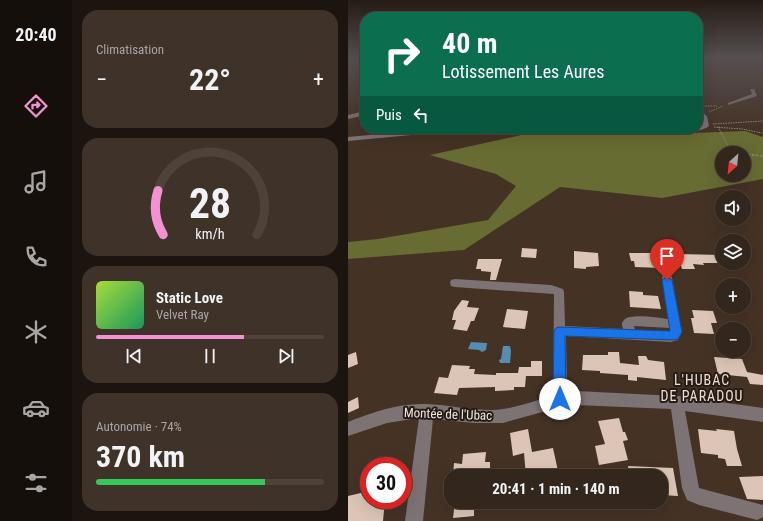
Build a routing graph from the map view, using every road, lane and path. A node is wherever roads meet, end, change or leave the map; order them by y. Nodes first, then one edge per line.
1 (752, 90) dead end
2 (730, 104) dead end
3 (719, 106) dead end
4 (703, 107) edge
5 (360, 113) edge
6 (348, 117) edge
7 (705, 121) joint
8 (763, 121) edge
9 (718, 127) junction
10 (401, 134) edge
11 (763, 134) edge
12 (348, 139) edge
13 (728, 146) edge
14 (751, 155) edge
15 (763, 156) edge
16 (667, 278) dead end
17 (455, 283) dead end
18 (559, 331) junction
19 (560, 399) junction
20 (677, 403) junction
21 (426, 411) junction
22 (763, 415) edge
23 (348, 429) edge
24 (757, 511) dead end
25 (414, 521) edge

1 - 2 street
3 - 4 path
5 - 6 street
7 - 8 path
7 - 9 path
9 - 11 path
9 - 13 path
10 - 12 street
14 - 15 path
16 - 18 street
17 - 18 street
18 - 19 street
19 - 20 street, Montée de l'Ubac
19 - 21 street, Montée de l'Ubac
20 - 22 street, Montée de l'Ubac
20 - 24 street
21 - 23 street, Montée de l'Ubac
21 - 25 street

